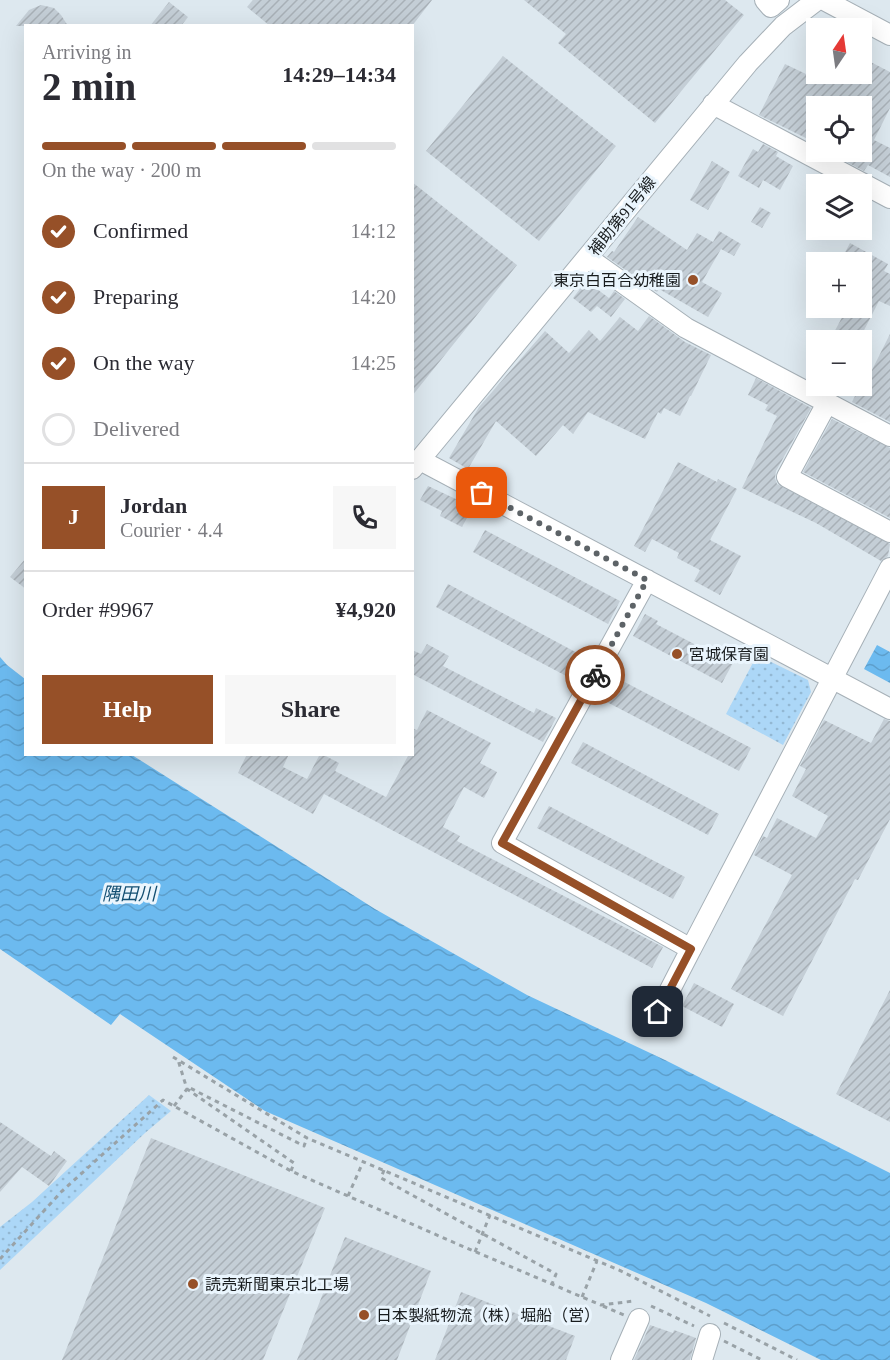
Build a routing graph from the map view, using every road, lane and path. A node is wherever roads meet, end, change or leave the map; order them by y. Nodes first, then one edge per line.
1 (765, 0) edge
2 (779, 0) edge
3 (817, 0) edge
4 (824, 0) edge
5 (890, 35) edge
6 (714, 104) junction
7 (890, 198) edge
8 (588, 258) junction
9 (827, 402) junction
10 (890, 436) edge
11 (416, 465) edge
12 (890, 532) edge
13 (890, 568) edge
14 (647, 580) junction
15 (832, 678) junction
16 (890, 709) edge
17 (691, 949) junction
18 (658, 1012) dead end
19 (173, 1058) dead end
20 (178, 1060) junction
21 (187, 1089) junction
22 (174, 1106) junction
23 (307, 1138) junction
24 (364, 1162) junction
25 (384, 1170) junction
26 (291, 1171) junction
27 (348, 1196) junction
28 (490, 1215) junction
29 (483, 1233) junction
30 (475, 1252) junction
31 (0, 1259) edge
32 (597, 1261) junction
33 (552, 1284) junction
34 (582, 1297) junction
35 (640, 1308) junction
36 (659, 1309) dead end
37 (710, 1334) dead end
38 (621, 1360) edge
39 (702, 1360) edge
40 (797, 1360) edge

1 - 2 street
3 - 6 street, 補助第91号線
4 - 5 street
6 - 7 street
6 - 8 street, 補助第91号線
8 - 9 street
8 - 11 street, 補助第91号線
9 - 10 street
9 - 12 street
11 - 14 street
13 - 15 street
14 - 15 street
14 - 17 street
15 - 16 street
15 - 17 street
17 - 18 street
19 - 20 path
20 - 21 path
20 - 23 path
21 - 22 path
21 - 23 path
21 - 26 path
22 - 26 path
22 - 31 path
23 - 24 path
24 - 25 path
24 - 27 path
25 - 28 path
25 - 29 path
26 - 27 path
27 - 30 path
28 - 29 path
28 - 32 path
29 - 30 path
29 - 33 path
30 - 33 path
32 - 34 path
32 - 40 path
33 - 34 path
34 - 35 path
35 - 36 path
35 - 38 street
37 - 39 street

